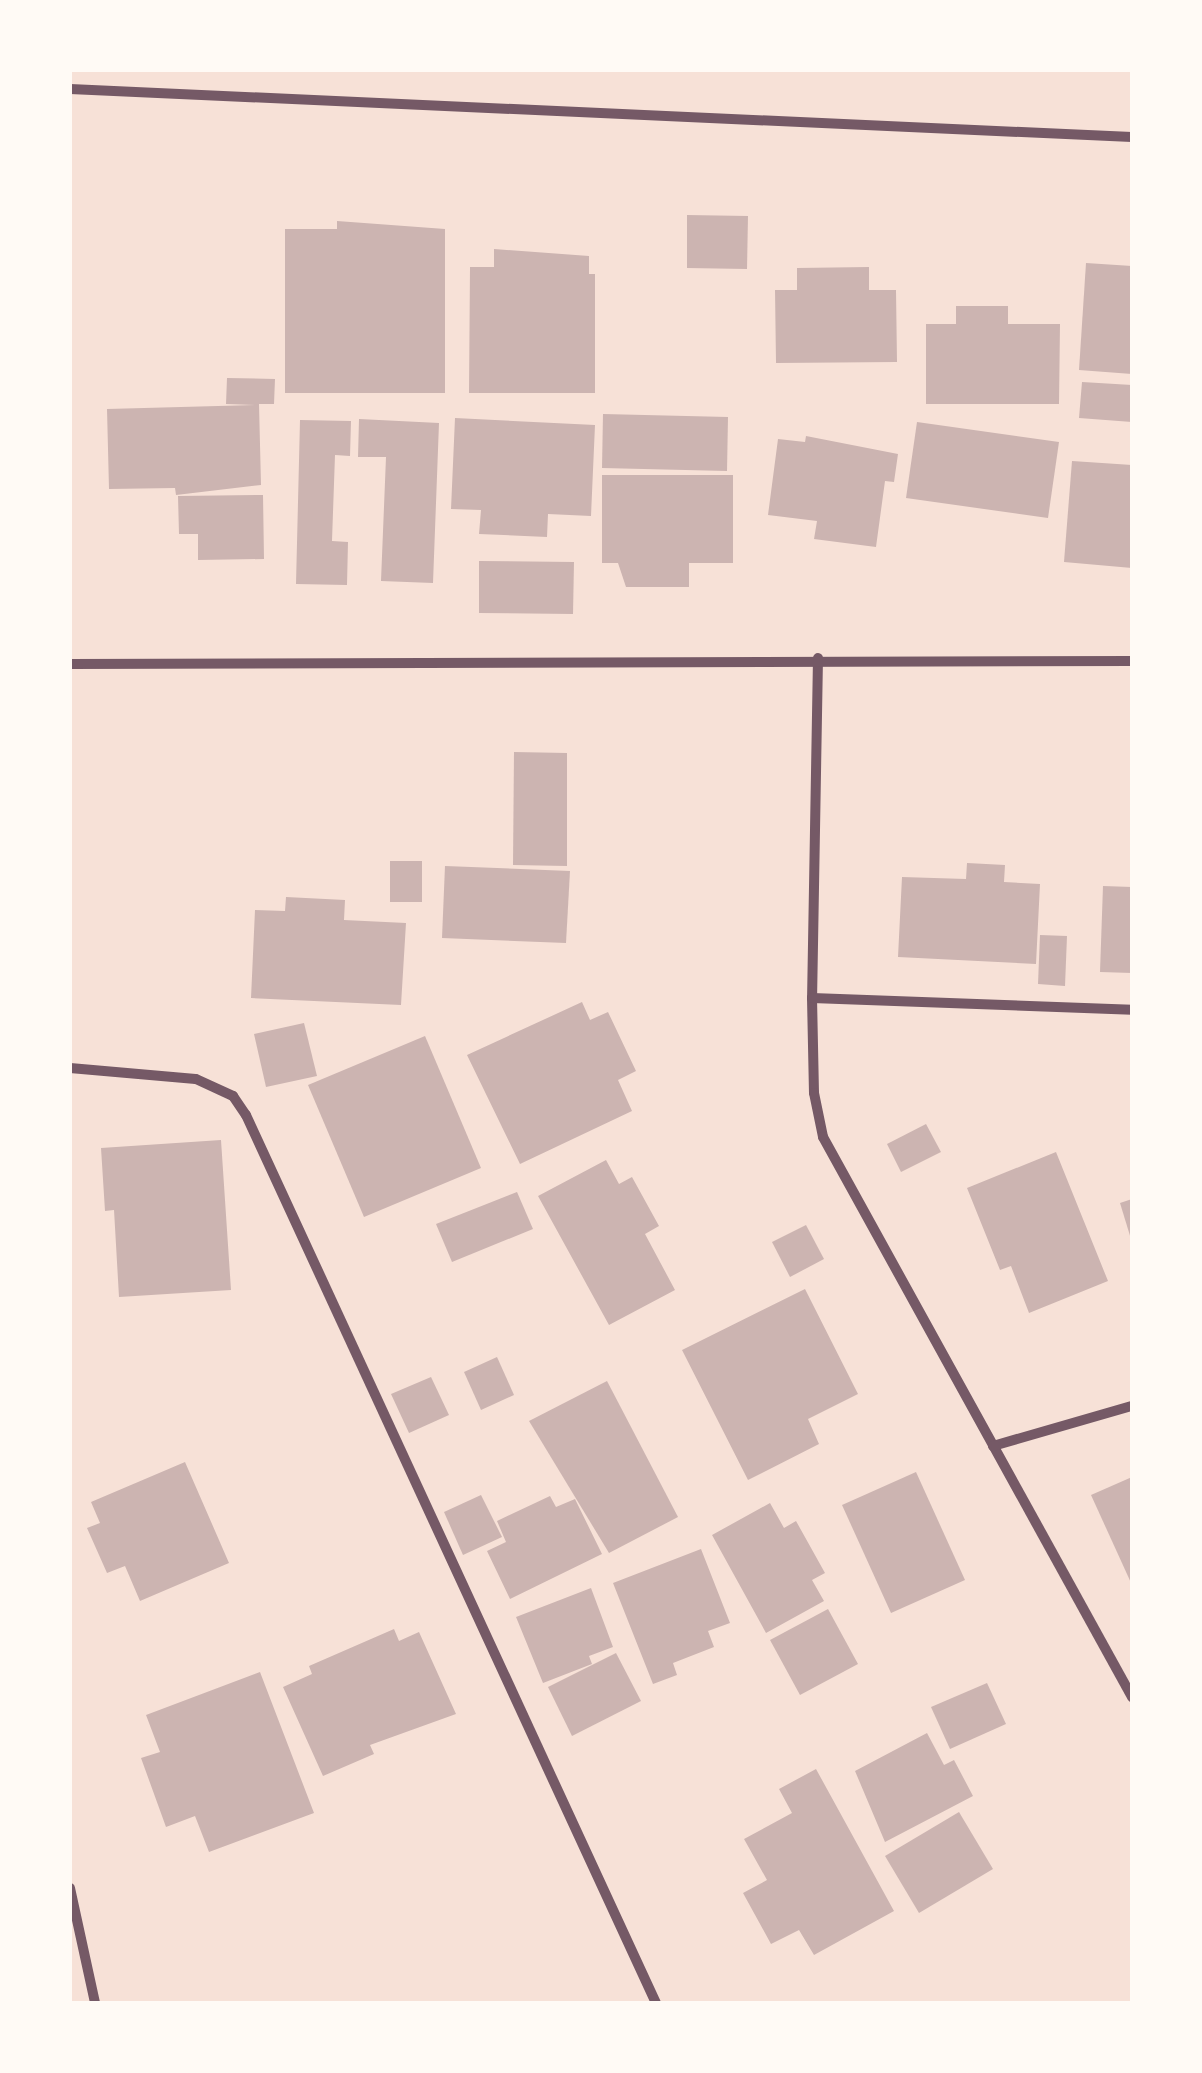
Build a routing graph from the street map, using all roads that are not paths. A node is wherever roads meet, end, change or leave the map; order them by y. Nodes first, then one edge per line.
1 (70, 89) edge
2 (1132, 137) edge
3 (818, 658) junction
4 (1132, 661) edge
5 (70, 664) edge
6 (812, 998) junction
7 (1132, 1010) edge
8 (70, 1068) edge
9 (1132, 1406) edge
10 (993, 1446) junction
11 (1132, 1697) edge
12 (70, 1888) edge
13 (95, 2003) edge
14 (656, 2003) edge

1 - 2 street
3 - 4 street
3 - 5 street
3 - 6 street
6 - 7 street
6 - 10 street
8 - 14 street
9 - 10 street
10 - 11 street
12 - 13 street

